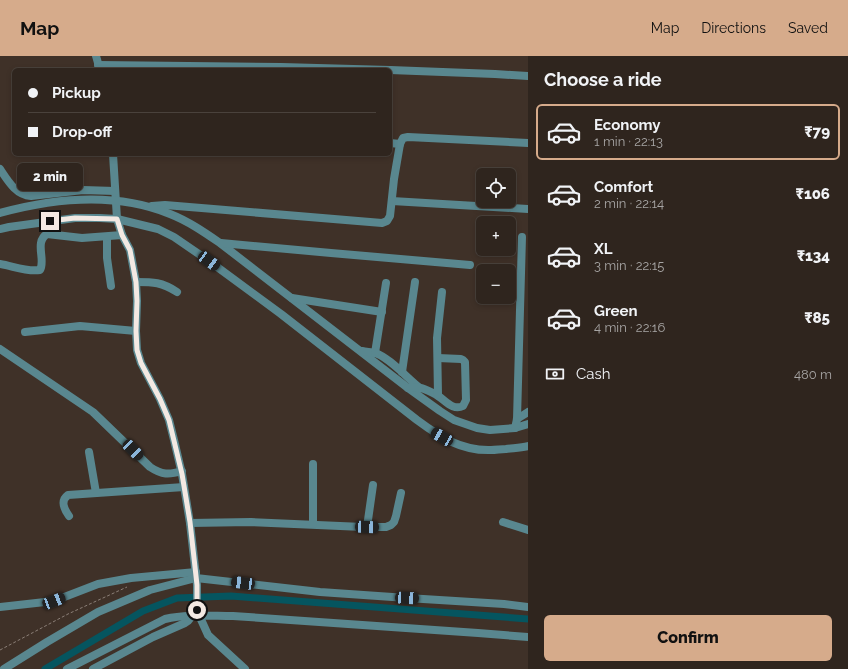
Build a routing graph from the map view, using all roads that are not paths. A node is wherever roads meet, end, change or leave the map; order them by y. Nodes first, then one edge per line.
1 (96, 56) edge
2 (99, 68) edge
3 (322, 68) edge
4 (392, 70) edge
5 (528, 76) edge
6 (392, 143) edge
7 (528, 143) edge
8 (400, 144) junction
9 (113, 156) edge
10 (0, 169) edge
11 (115, 191) junction
12 (392, 201) junction
13 (115, 202) junction
14 (147, 206) junction
15 (528, 209) edge
16 (0, 213) edge
17 (117, 217) junction
18 (0, 229) edge
19 (122, 235) junction
20 (107, 237) junction
21 (522, 237) dead end
22 (220, 243) junction
23 (0, 264) edge
24 (470, 265) dead end
25 (136, 282) junction
26 (415, 282) dead end
27 (386, 283) dead end
28 (111, 286) dead end
29 (177, 292) dead end
30 (442, 292) dead end
31 (292, 298) junction
32 (382, 312) junction
33 (136, 331) junction
34 (25, 332) dead end
35 (0, 349) edge
36 (361, 351) junction
37 (375, 353) junction
38 (438, 358) junction
39 (402, 372) junction
40 (408, 388) junction
41 (421, 388) junction
42 (438, 396) junction
43 (528, 412) edge
44 (517, 418) junction
45 (528, 424) edge
46 (515, 428) junction
47 (528, 446) edge
48 (89, 452) dead end
49 (313, 464) dead end
50 (182, 471) junction
51 (373, 485) dead end
52 (184, 487) junction
53 (96, 492) junction
54 (401, 493) dead end
55 (69, 516) dead end
56 (190, 522) junction
57 (504, 522) dead end
58 (313, 524) junction
59 (367, 527) junction
60 (528, 530) edge
61 (196, 578) junction
62 (0, 607) edge
63 (528, 607) edge
64 (196, 614) junction
65 (528, 637) edge
66 (4, 669) edge
67 (67, 669) edge
68 (93, 669) edge
69 (245, 669) edge

1 - 2 street
2 - 3 street
4 - 5 street
6 - 8 street
7 - 8 street
8 - 12 street
9 - 11 street
10 - 11 street
11 - 13 street
12 - 14 street
12 - 15 street
13 - 14 street
13 - 16 street
13 - 17 street
14 - 22 street
17 - 18 street
17 - 19 street
17 - 47 street
19 - 20 street
19 - 25 street
20 - 23 street
20 - 28 street
21 - 44 street
22 - 24 street
22 - 31 street
25 - 29 street
25 - 33 street
26 - 39 street
27 - 32 street
30 - 38 street
31 - 32 street
31 - 36 street
32 - 37 street
33 - 34 street
33 - 50 street
35 - 50 street
36 - 37 street
36 - 40 street
37 - 39 street
38 - 42 street
38 - 42 street
39 - 41 street
40 - 41 street
40 - 46 street
41 - 42 street
43 - 44 street
44 - 46 street
45 - 46 street
48 - 53 street
49 - 58 street
50 - 52 street
51 - 59 street
52 - 53 street
52 - 56 street
53 - 55 street
54 - 59 street
56 - 58 street
56 - 61 street
57 - 60 street
58 - 59 street
61 - 62 street
61 - 63 street
61 - 64 street
61 - 66 street
64 - 65 street
64 - 67 street
64 - 68 street
64 - 69 street

